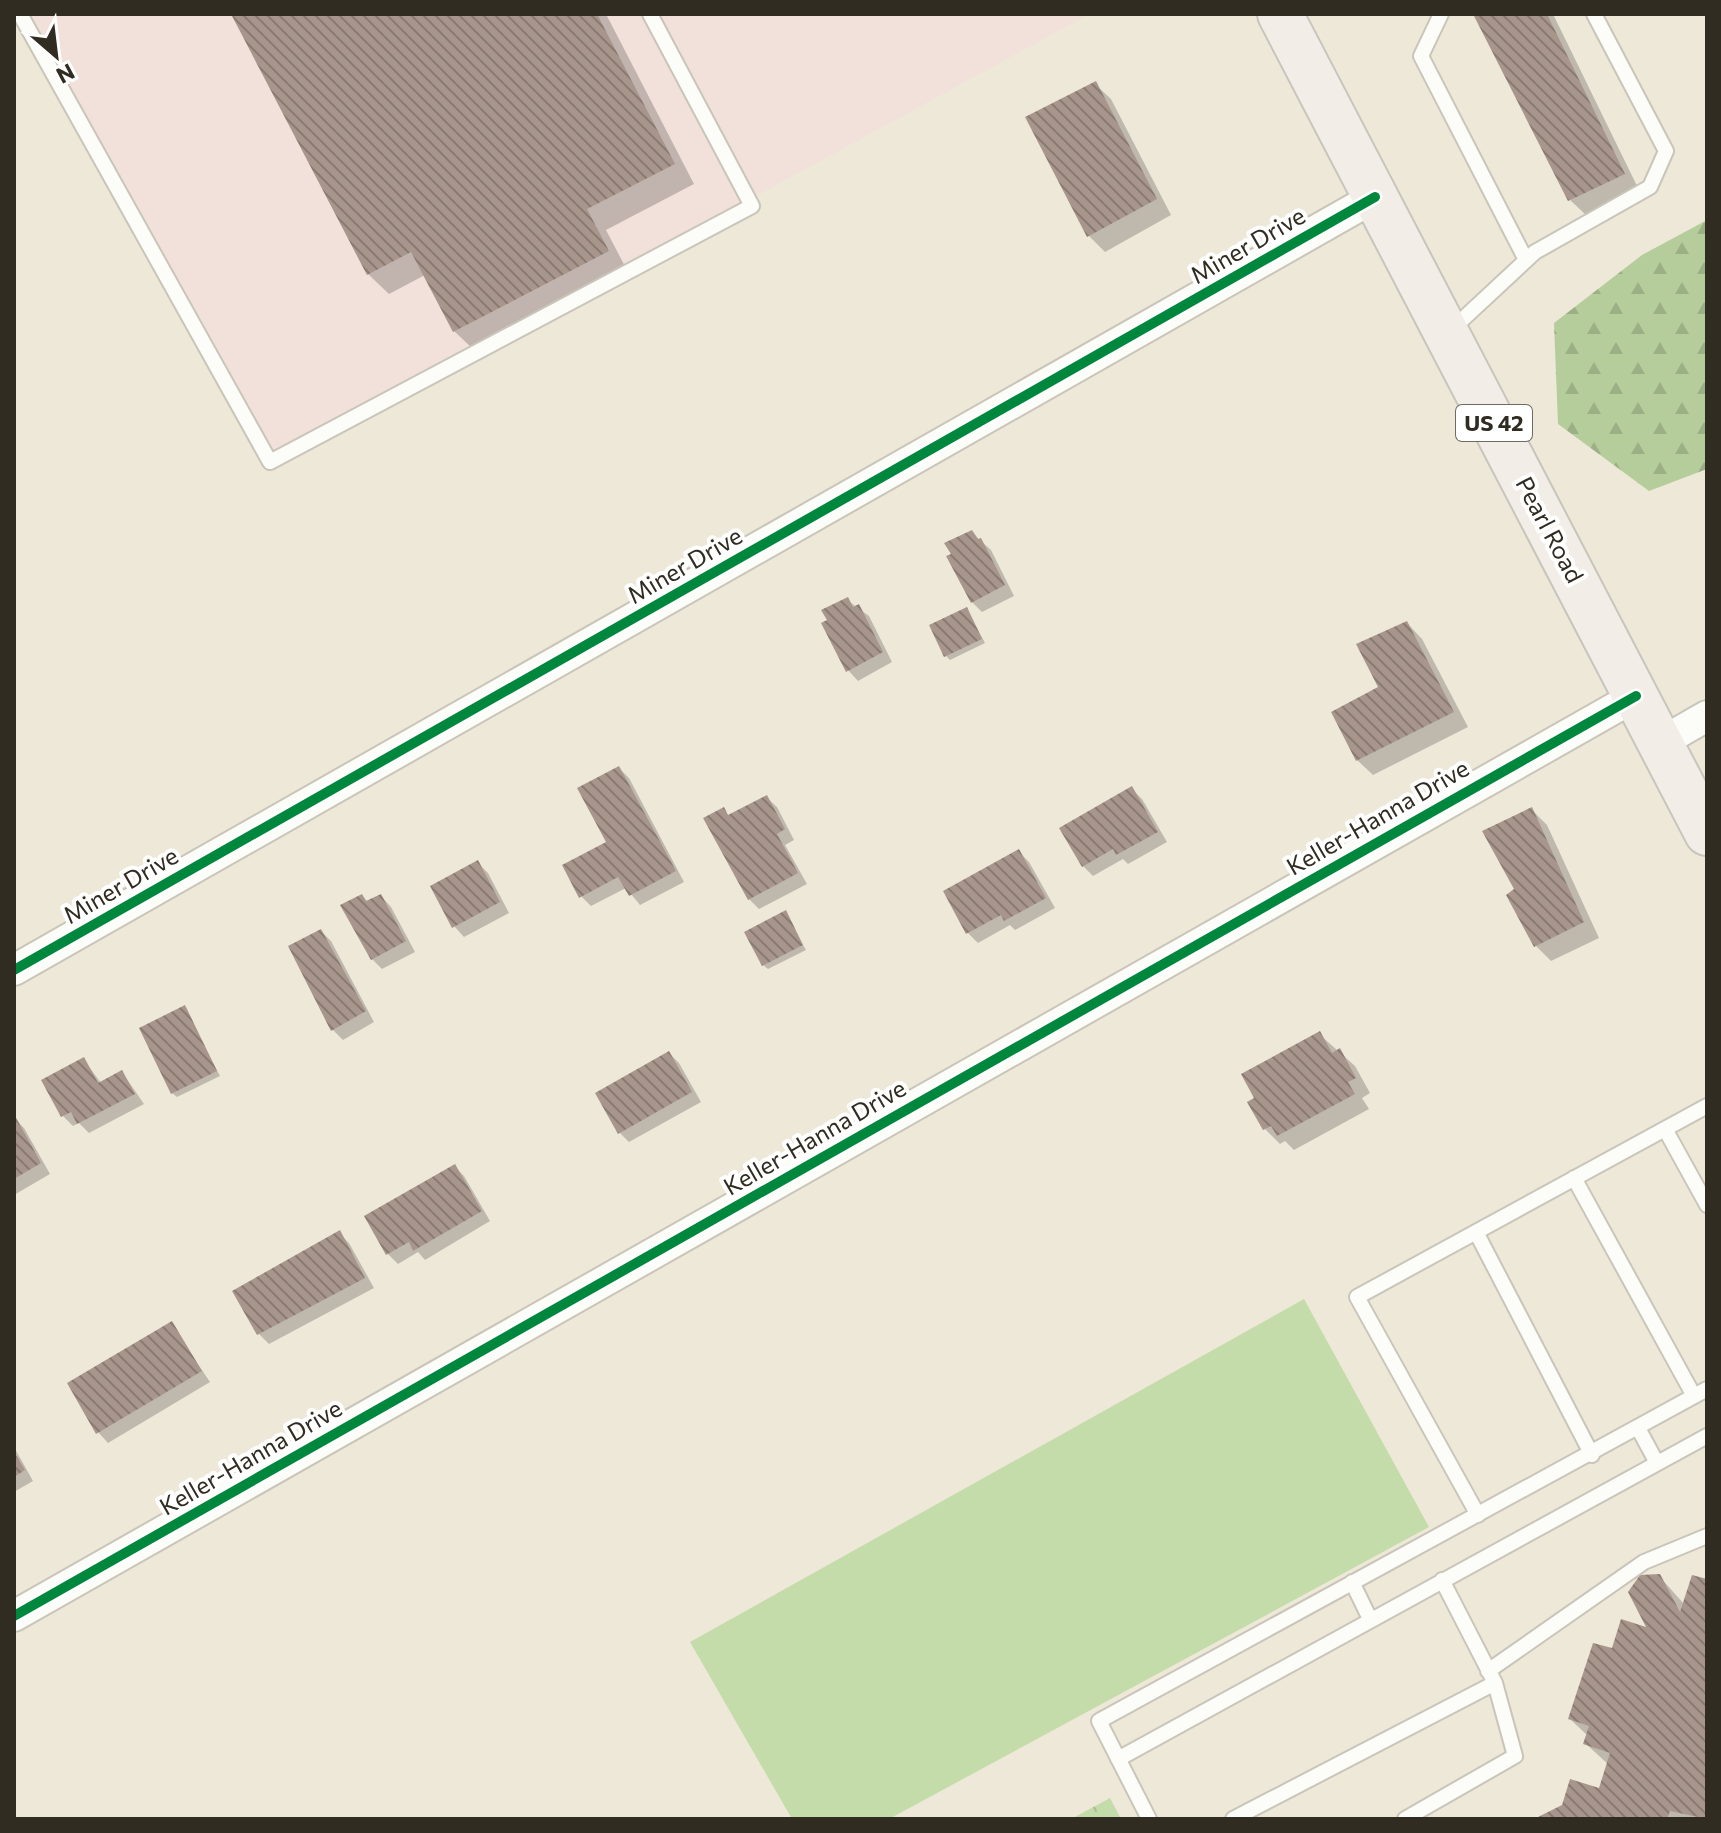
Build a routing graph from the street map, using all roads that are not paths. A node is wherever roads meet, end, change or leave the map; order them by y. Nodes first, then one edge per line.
1 (20, 14) edge
2 (650, 14) edge
3 (1280, 14) edge
4 (1441, 14) edge
5 (1594, 14) edge
6 (1375, 197) junction
7 (1526, 260) junction
8 (1447, 334) junction
9 (1636, 696) junction
10 (1707, 716) edge
11 (1660, 743) junction
12 (1707, 833) edge
13 (14, 970) edge
14 (1707, 1106) edge
15 (1665, 1129) junction
16 (1574, 1178) junction
17 (1707, 1205) edge
18 (1476, 1232) junction
19 (1700, 1392) edge
20 (1638, 1428) junction
21 (1707, 1436) edge
22 (1592, 1455) junction
23 (1657, 1463) junction
24 (1478, 1515) junction
25 (1707, 1536) edge
26 (1442, 1580) junction
27 (1352, 1582) junction
28 (14, 1616) edge
29 (1370, 1619) junction
30 (1492, 1677) junction
31 (1118, 1759) junction
32 (1149, 1819) edge
33 (1233, 1819) edge
34 (1405, 1819) edge

1 - 2 lane
3 - 6 main road, Pearl Road / US 42
4 - 7 lane
5 - 7 lane
6 - 8 main road, Pearl Road / US 42
6 - 13 street, Miner Drive
7 - 8 lane
8 - 9 main road, Pearl Road / US 42
9 - 11 main road, Pearl Road / US 42
9 - 28 street, Keller-Hanna Drive
10 - 11 street
11 - 12 main road, Pearl Road / US 42
14 - 15 lane
15 - 16 lane
15 - 17 lane
16 - 18 lane
16 - 19 lane
18 - 22 lane
18 - 24 lane
19 - 20 lane
20 - 22 lane
20 - 23 lane
21 - 23 lane
22 - 24 lane
23 - 26 lane
24 - 27 lane
25 - 30 lane
26 - 29 lane
26 - 30 lane
27 - 29 lane
27 - 31 lane
29 - 31 lane
30 - 33 lane
30 - 34 lane
31 - 32 lane

